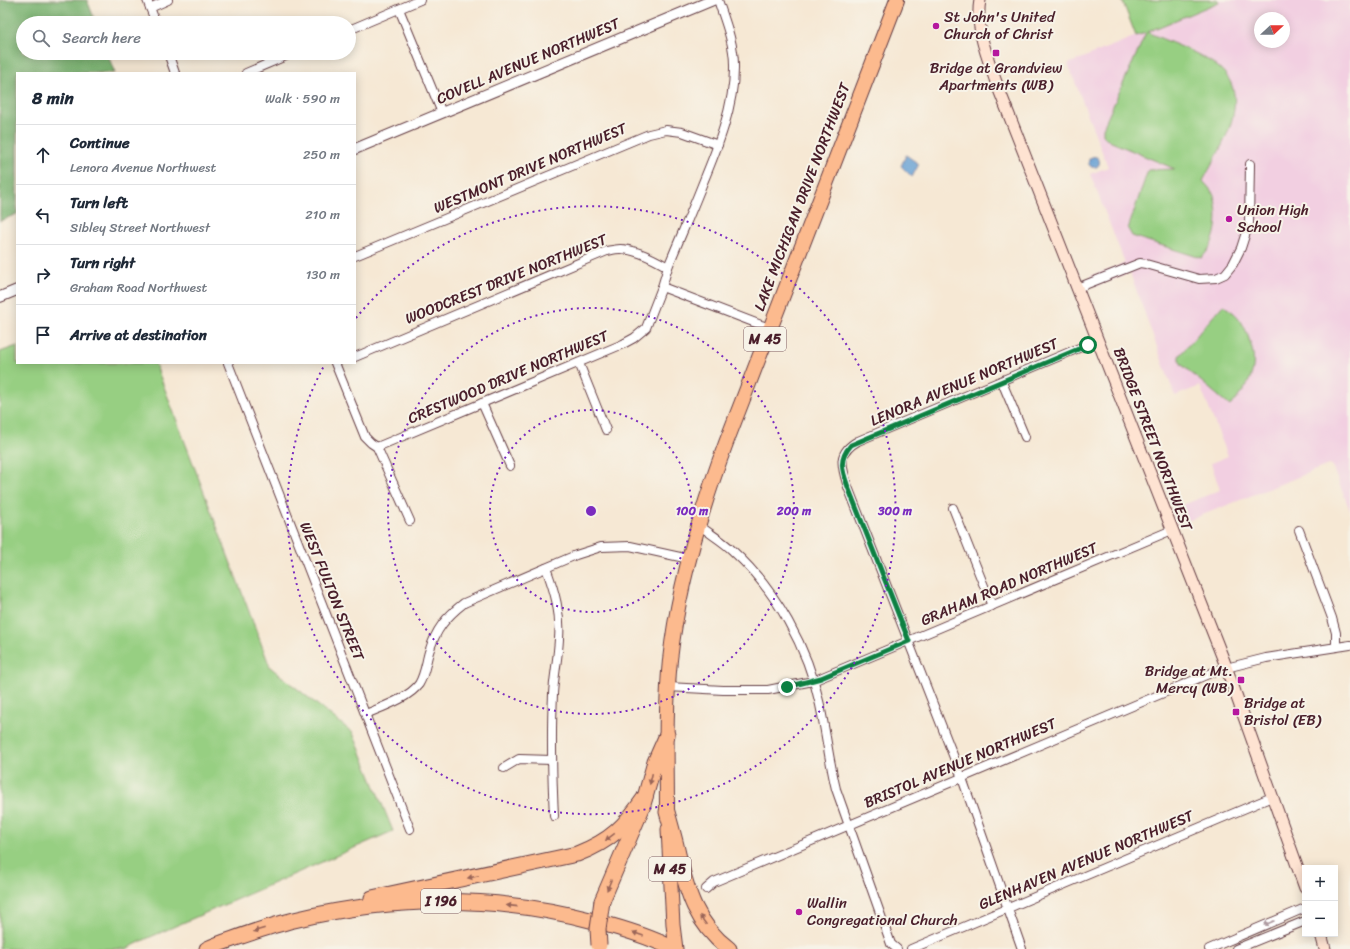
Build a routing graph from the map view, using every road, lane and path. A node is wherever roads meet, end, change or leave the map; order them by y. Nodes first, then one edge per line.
1 (168, 0) edge
2 (420, 0) edge
3 (713, 0) edge
4 (718, 0) edge
5 (897, 0) edge
6 (980, 0) edge
7 (149, 4) edge
8 (399, 9) junction
9 (153, 16) edge
10 (356, 27) edge
11 (170, 60) edge
12 (277, 60) edge
13 (175, 72) edge
14 (248, 72) edge
15 (442, 113) junction
16 (718, 145) junction
17 (356, 149) edge
18 (1250, 164) dead end
19 (356, 256) edge
20 (668, 267) junction
21 (662, 287) junction
22 (1077, 288) junction
23 (16, 290) edge
24 (0, 297) edge
25 (769, 328) junction
26 (1098, 340) junction
27 (356, 357) edge
28 (579, 363) junction
29 (228, 364) edge
30 (337, 364) edge
31 (1002, 382) junction
32 (482, 404) junction
33 (606, 430) dead end
34 (1025, 437) dead end
35 (377, 447) junction
36 (510, 466) dead end
37 (953, 508) dead end
38 (410, 521) dead end
39 (699, 525) junction
40 (1172, 530) junction
41 (1299, 530) dead end
42 (689, 559) junction
43 (546, 568) junction
44 (992, 606) junction
45 (909, 641) junction
46 (1350, 645) edge
47 (1336, 647) junction
48 (1226, 668) junction
49 (813, 681) junction
50 (668, 687) junction
51 (366, 714) junction
52 (667, 735) junction
53 (552, 760) junction
54 (504, 768) dead end
55 (962, 778) junction
56 (645, 797) junction
57 (1272, 797) junction
58 (667, 812) junction
59 (554, 816) dead end
60 (848, 825) junction
61 (410, 829) dead end
62 (1302, 880) edge
63 (706, 889) dead end
64 (1007, 909) junction
65 (1302, 909) edge
66 (1302, 922) edge
67 (278, 924) junction
68 (1322, 937) edge
69 (600, 947) edge
70 (207, 949) edge
71 (675, 949) edge
72 (729, 949) edge
73 (897, 949) edge
74 (911, 949) edge
75 (1022, 949) edge
76 (1209, 949) edge
77 (1236, 949) edge
78 (1326, 949) edge

1 - 7 street
2 - 8 street
3 - 15 street, COVELL AVENUE NORTHWEST
4 - 16 street
5 - 25 highway, LAKE MICHIGAN DRIVE NORTHWEST / M 45
6 - 22 main road, BRIDGE STREET NORTHWEST
7 - 9 street
8 - 10 street
8 - 15 street
11 - 13 street
12 - 14 street
15 - 17 street, COVELL AVENUE NORTHWEST
16 - 19 street, WESTMONT DRIVE NORTHWEST
16 - 20 street
18 - 22 street
20 - 21 street
20 - 27 street, WOODCREST DRIVE NORTHWEST
21 - 25 street
21 - 28 street, CRESTWOOD DRIVE NORTHWEST
22 - 26 main road, BRIDGE STREET NORTHWEST
23 - 24 street
25 - 39 highway, LAKE MICHIGAN DRIVE NORTHWEST / M 45
26 - 31 street, LENORA AVENUE NORTHWEST
26 - 40 main road, BRIDGE STREET NORTHWEST
28 - 32 street, CRESTWOOD DRIVE NORTHWEST
28 - 33 street
29 - 51 street, WEST FULTON STREET
30 - 35 street
31 - 34 street
31 - 45 street, LENORA AVENUE NORTHWEST
32 - 35 street, CRESTWOOD DRIVE NORTHWEST
32 - 36 street
35 - 38 street
37 - 44 street
39 - 42 highway, LAKE MICHIGAN DRIVE NORTHWEST / M 45
39 - 49 street
40 - 44 street, GRAHAM ROAD NORTHWEST
40 - 48 main road, BRIDGE STREET NORTHWEST
41 - 47 street
42 - 43 street
42 - 50 highway, LAKE MICHIGAN DRIVE NORTHWEST / M 45
43 - 51 street
43 - 53 street
44 - 45 street, GRAHAM ROAD NORTHWEST
45 - 49 street, GRAHAM ROAD NORTHWEST
45 - 55 street
46 - 47 street, BRISTOL AVENUE NORTHWEST
47 - 48 street, BRISTOL AVENUE NORTHWEST
48 - 55 street, BRISTOL AVENUE NORTHWEST
48 - 57 main road, BRIDGE STREET NORTHWEST
49 - 50 street, GRAHAM ROAD NORTHWEST
49 - 60 street
50 - 52 highway, LAKE MICHIGAN DRIVE NORTHWEST / M 45
51 - 61 street, WEST FULTON STREET
52 -> 56 highway
52 - 58 highway, LAKE MICHIGAN DRIVE NORTHWEST / M 45
53 - 54 street
53 - 59 street
55 - 60 street, BRISTOL AVENUE NORTHWEST
55 - 64 street
56 -> 67 highway
56 -> 69 highway, bridge
57 - 62 main road, BRIDGE STREET NORTHWEST
57 - 64 street, GLENHAVEN AVENUE NORTHWEST
58 - 71 main road, LAKE MICHIGAN DRIVE NORTHWEST / M 45
72 -> 58 highway
60 - 63 street, BRISTOL AVENUE NORTHWEST
60 - 73 street
64 - 74 street, GLENHAVEN AVENUE NORTHWEST
64 - 75 street
65 -> 76 street
66 - 77 street
67 -> 70 highway, I 196
71 -> 67 highway, I 196
68 - 78 main road

